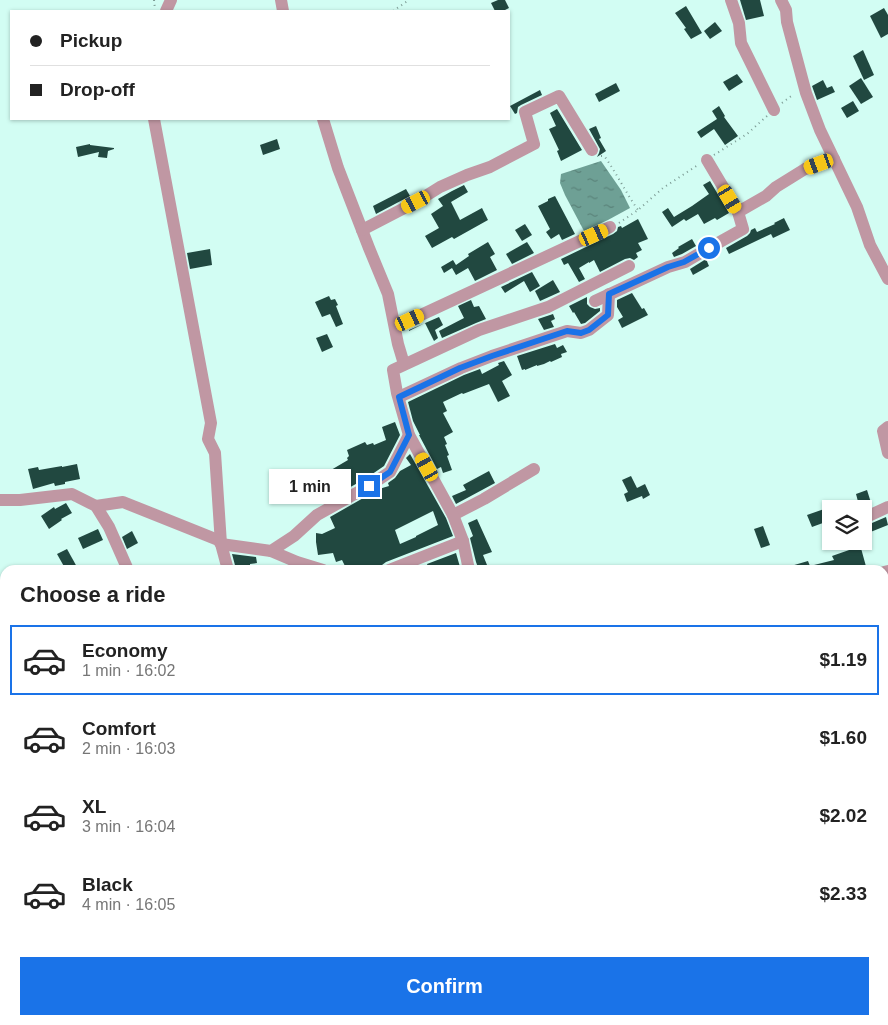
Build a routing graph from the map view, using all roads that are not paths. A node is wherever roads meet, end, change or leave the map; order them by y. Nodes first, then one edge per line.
1 (731, 0) edge
2 (781, 0) edge
3 (774, 110) dead end
4 (154, 120) edge
5 (323, 120) edge
6 (592, 150) road end
7 (834, 159) junction
8 (707, 160) dead end
9 (738, 212) junction
10 (610, 228) dead end
11 (362, 230) junction
12 (883, 257) edge
13 (628, 266) dead end
14 (888, 279) edge
15 (609, 294) junction
16 (595, 301) dead end
17 (395, 327) junction
18 (404, 364) junction
19 (399, 397) junction
20 (888, 427) edge
21 (409, 435) junction
22 (888, 453) edge
23 (534, 469) dead end
24 (0, 500) edge
25 (96, 506) junction
26 (888, 507) edge
27 (872, 514) edge
28 (453, 515) junction
29 (463, 541) junction
30 (221, 544) junction
31 (272, 551) junction
32 (126, 565) edge
33 (227, 565) edge
34 (307, 565) edge
35 (402, 565) edge
36 (468, 565) edge

1 - 3 street
2 - 7 street
4 - 30 street
5 - 11 street
6 - 11 street
7 - 9 street
7 - 12 street
8 - 9 street
9 - 15 street
10 - 17 street
11 - 17 street
12 - 14 street
13 - 18 street
15 - 16 street
15 - 19 street
17 - 18 street
18 - 19 street
19 - 21 street
20 - 22 street
21 - 28 street
21 - 31 street
23 - 28 street
24 - 25 street
25 - 30 street
25 - 32 street
26 - 27 street
28 - 29 street
29 - 35 street
29 - 36 street
30 - 31 street
30 - 33 street
31 - 34 street

